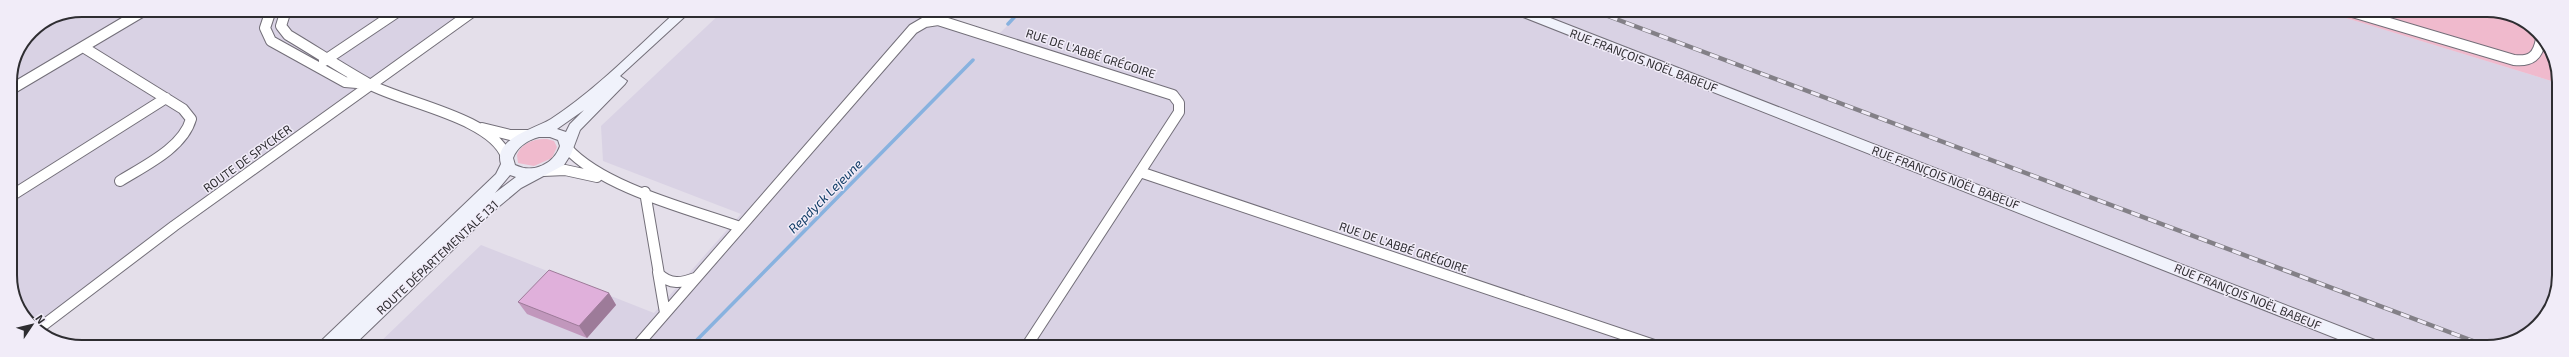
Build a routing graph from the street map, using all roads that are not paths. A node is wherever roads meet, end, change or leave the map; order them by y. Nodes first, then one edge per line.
1 (133, 17) edge
2 (268, 17) edge
3 (283, 17) edge
4 (390, 17) edge
5 (465, 17) edge
6 (678, 17) edge
7 (689, 17) edge
8 (1535, 17) edge
9 (2369, 17) edge
10 (2540, 45) edge
11 (83, 47) junction
12 (328, 58) junction
13 (316, 66) junction
14 (369, 84) junction
15 (17, 86) edge
16 (166, 98) junction
17 (465, 123) junction
18 (543, 131) junction
19 (529, 135) junction
20 (567, 146) junction
21 (507, 160) junction
22 (539, 172) junction
23 (1140, 172) junction
24 (612, 180) junction
25 (120, 182) dead end
26 (17, 192) edge
27 (645, 192) junction
28 (740, 227) junction
29 (658, 270) junction
30 (696, 278) junction
31 (665, 313) junction
32 (42, 327) edge
33 (332, 340) edge
34 (349, 340) edge
35 (641, 340) edge
36 (1031, 340) edge
37 (1639, 340) edge
38 (2358, 340) edge

1 - 11 street
2 - 13 street
3 - 12 street
4 - 12 street
5 - 14 street, ROUTE DE SPYCKER
6 - 18 main road
7 - 20 main road
8 - 38 main road, RUE FRANÇOIS NOËL BABEUF
9 - 10 street
11 - 15 street
11 - 16 street
12 - 13 street
12 - 14 street
13 - 14 street
14 - 17 street
14 - 32 street, ROUTE DE SPYCKER
16 - 25 street
16 - 26 street
17 - 19 street
17 - 21 street
18 - 19 main road
18 - 20 main road
19 - 21 main road
20 - 22 main road
20 - 24 street
21 - 22 main road
21 - 33 main road, ROUTE DÉPARTEMENTALE 131
22 - 24 street
22 - 34 main road, ROUTE DÉPARTEMENTALE 131
23 - 28 street, RUE DE L'ABBÉ GRÉGOIRE
23 - 36 street, RUE DE L'ABBÉ GRÉGOIRE
23 - 37 street, RUE DE L'ABBÉ GRÉGOIRE
24 - 27 street
27 - 28 street
27 - 29 street
28 - 30 street, RUE DE L'ABBÉ GRÉGOIRE
29 - 30 street
29 - 31 street
30 - 31 street, RUE DE L'ABBÉ GRÉGOIRE
31 - 35 street, RUE DE L'ABBÉ GRÉGOIRE

